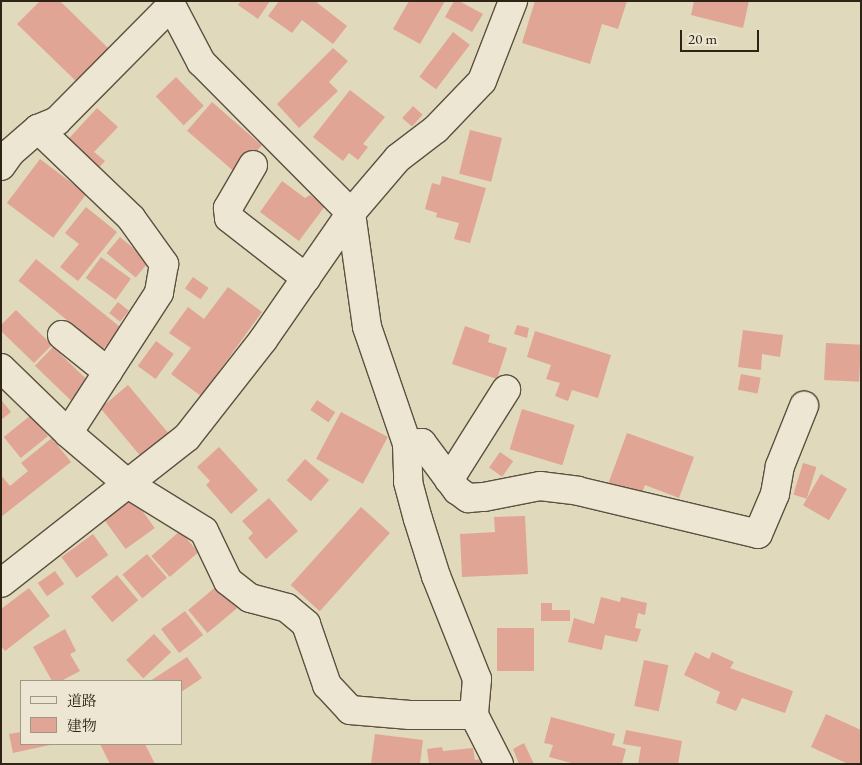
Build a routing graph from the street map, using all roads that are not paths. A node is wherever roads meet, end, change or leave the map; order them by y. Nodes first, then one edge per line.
1 (513, 1) edge
2 (170, 4) edge
3 (38, 128) junction
4 (253, 165) dead end
5 (1, 166) edge
6 (351, 213) junction
7 (306, 278) junction
8 (62, 335) dead end
9 (1, 368) edge
10 (108, 372) junction
11 (506, 390) dead end
12 (804, 406) dead end
13 (68, 433) junction
14 (407, 444) junction
15 (449, 480) junction
16 (128, 484) junction
17 (1, 583) edge
18 (474, 715) junction
19 (499, 764) edge

1 - 6 street
2 - 3 street
2 - 6 street
3 - 5 street
3 - 10 street
4 - 7 street
6 - 7 street
6 - 14 street
7 - 16 street
8 - 10 street
9 - 13 street
10 - 13 street
11 - 15 street
12 - 15 street
13 - 16 street
14 - 15 street
14 - 18 street
16 - 17 street
16 - 18 street
18 - 19 street

